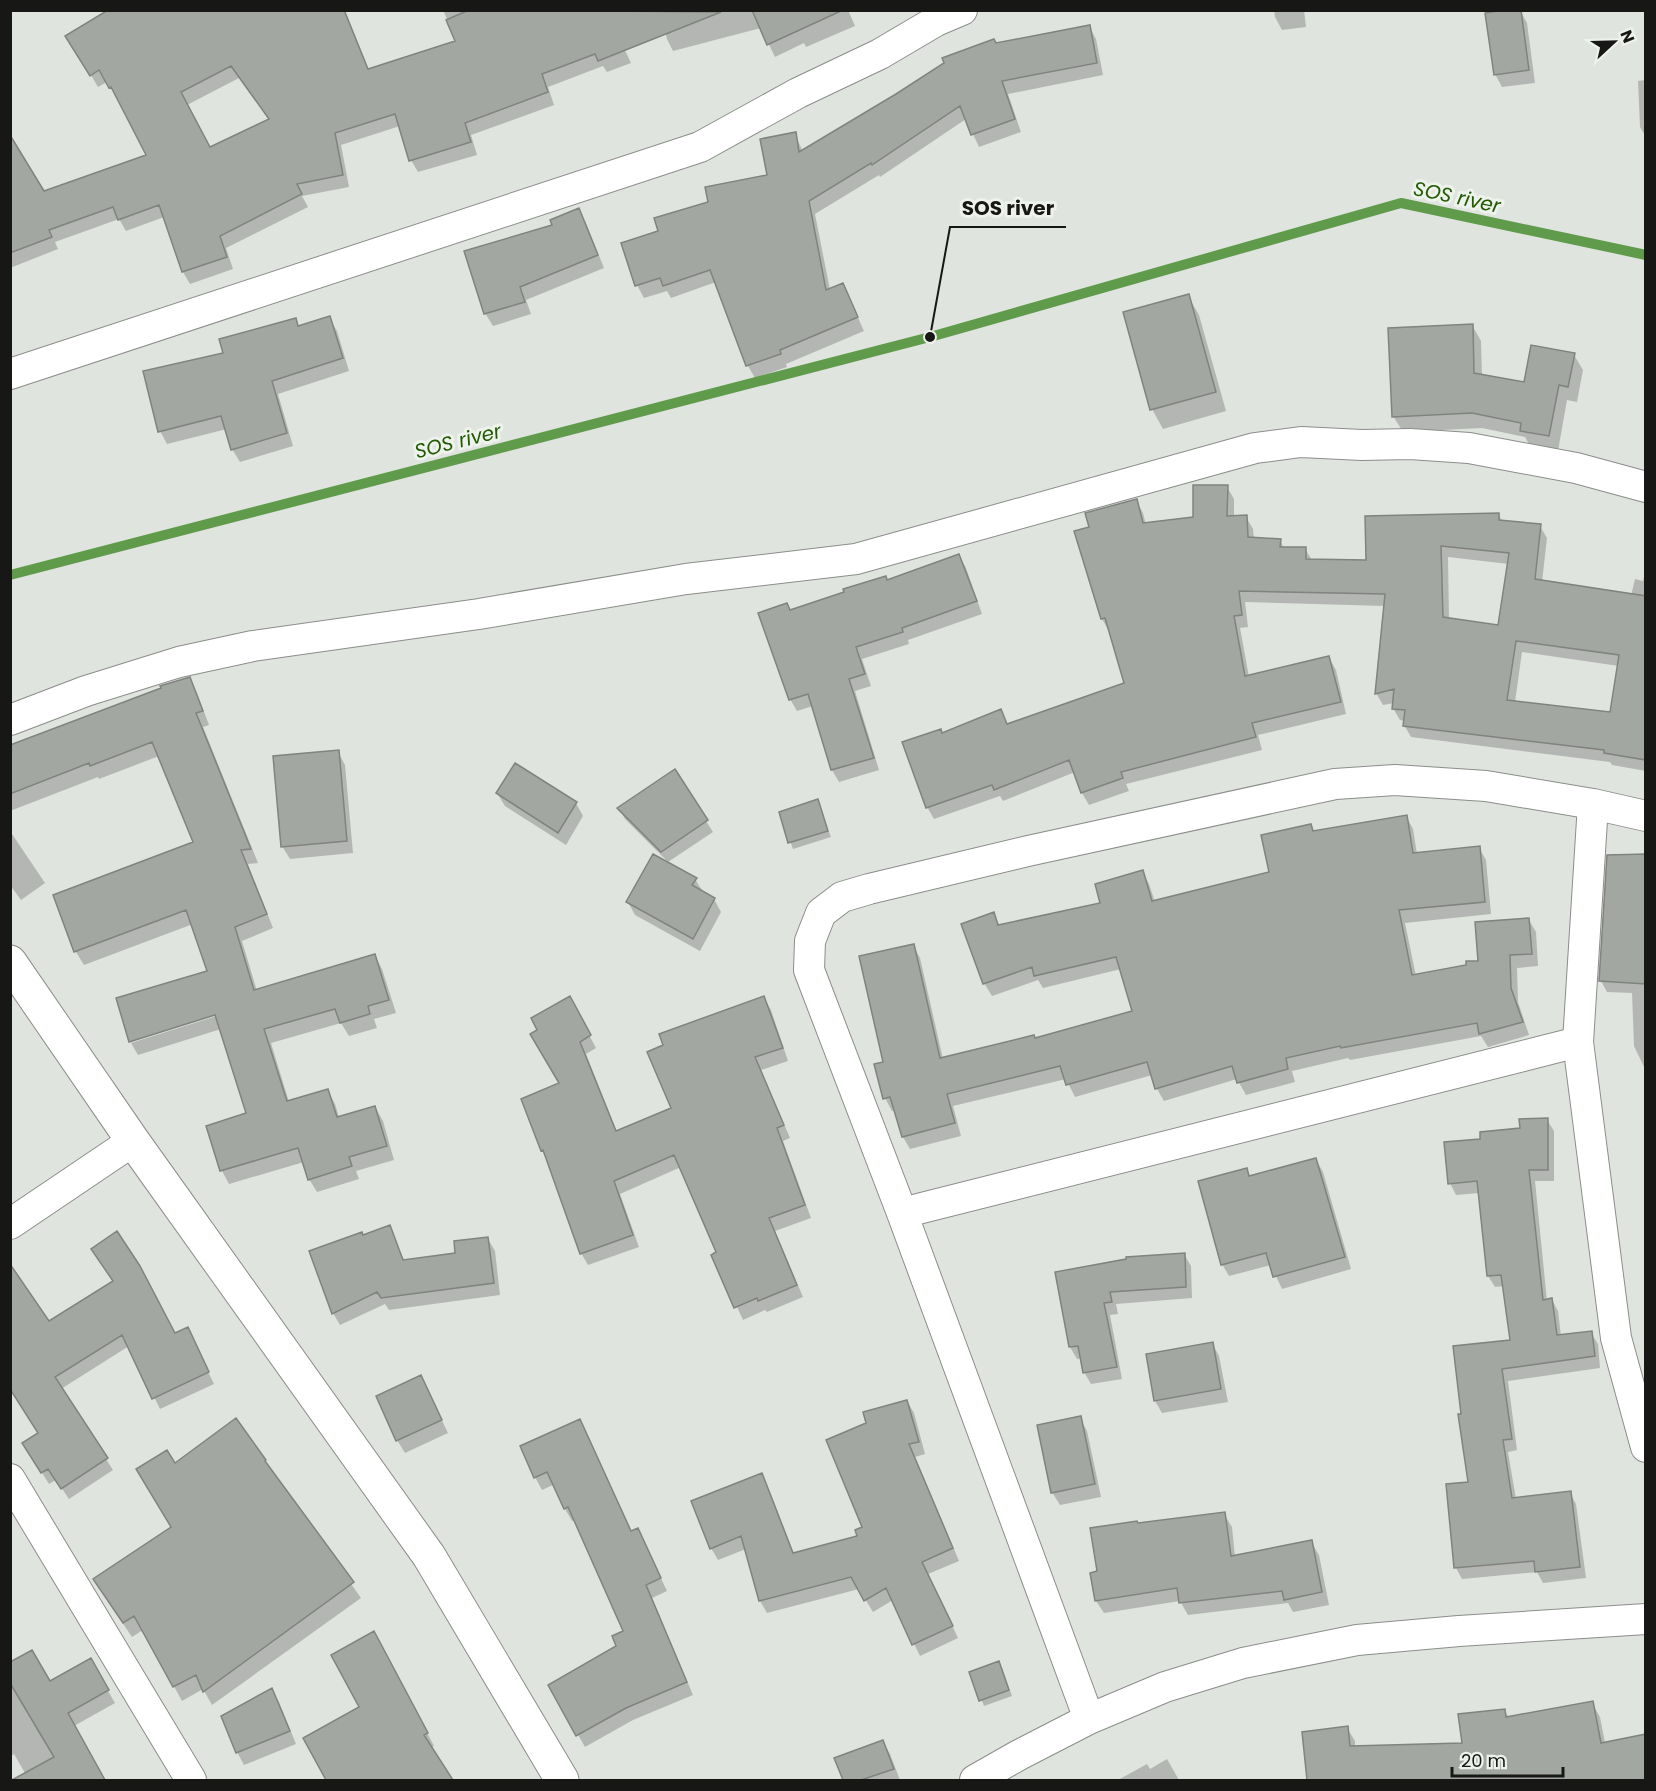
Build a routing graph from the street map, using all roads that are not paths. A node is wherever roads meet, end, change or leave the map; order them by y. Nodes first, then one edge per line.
1 (943, 14) edge
2 (10, 374) edge
3 (1646, 487) edge
4 (10, 720) edge
5 (1593, 804) junction
6 (1646, 816) edge
7 (10, 962) edge
8 (1578, 1042) junction
9 (133, 1141) junction
10 (902, 1213) junction
11 (10, 1224) edge
12 (1646, 1447) edge
13 (10, 1479) edge
14 (1646, 1619) edge
15 (1089, 1719) junction
16 (191, 1780) edge
17 (562, 1780) edge
18 (975, 1780) edge

1 - 2 street
3 - 4 street
5 - 6 street
5 - 8 street
5 - 10 street
7 - 9 street
8 - 10 street
8 - 12 street
9 - 11 street
9 - 17 street
10 - 15 street
13 - 16 street
14 - 15 street
15 - 18 street

